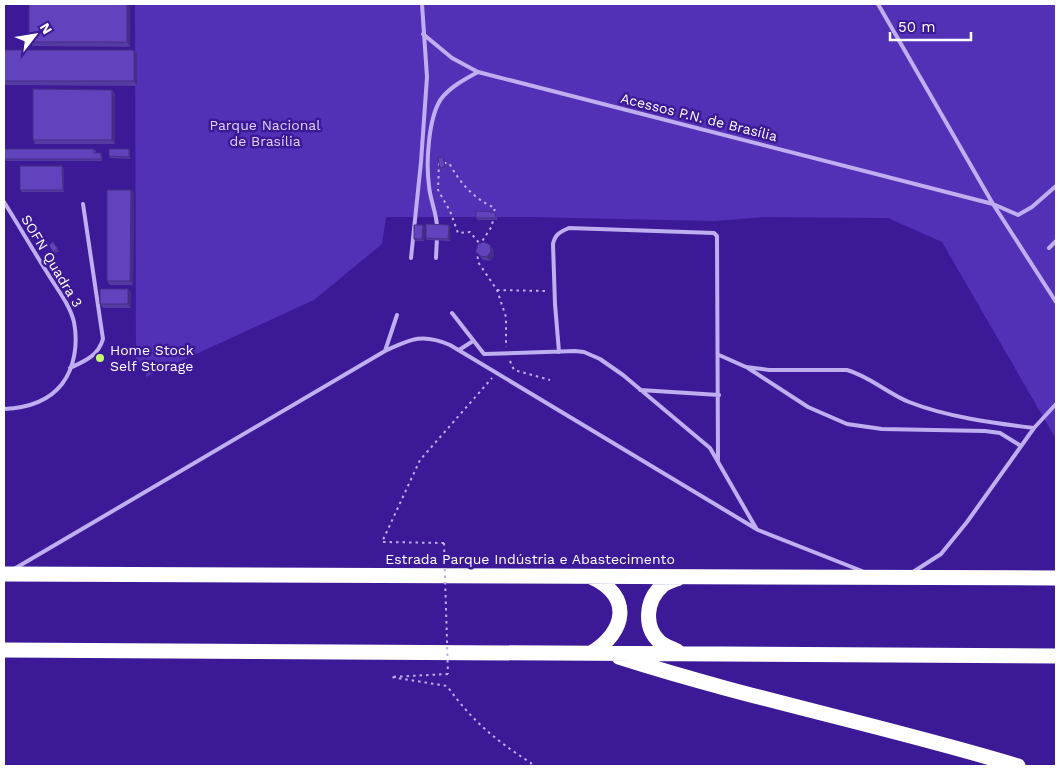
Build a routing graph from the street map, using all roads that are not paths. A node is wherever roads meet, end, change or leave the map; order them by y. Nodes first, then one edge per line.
1 (422, 4) edge
2 (878, 4) edge
3 (423, 34) junction
4 (478, 72) junction
5 (1056, 186) edge
6 (4, 202) edge
7 (83, 204) dead end
8 (993, 204) junction
9 (1056, 241) edge
10 (1049, 248) dead end
11 (411, 258) dead end
12 (436, 258) dead end
13 (1056, 302) edge
14 (452, 313) dead end
15 (397, 315) dead end
16 (473, 341) junction
17 (459, 350) junction
18 (385, 351) junction
19 (559, 352) junction
20 (719, 355) junction
21 (746, 367) junction
22 (70, 368) junction
23 (640, 390) junction
24 (719, 395) junction
25 (1056, 404) edge
26 (4, 409) edge
27 (1034, 428) junction
28 (1021, 446) junction
29 (718, 460) junction
30 (758, 530) junction
31 (5, 574) edge
32 (589, 576) junction
33 (683, 576) junction
34 (883, 578) junction
35 (903, 578) junction
36 (1056, 578) edge
37 (4, 650) edge
38 (680, 652) junction
39 (598, 653) junction
40 (1056, 656) edge
41 (1018, 766) edge

1 - 3 lane
2 - 8 lane
3 - 4 lane, Acessos P.N. de Brasília
3 - 11 lane
4 - 8 lane, Acessos P.N. de Brasília
4 - 12 lane
5 - 8 lane, Acessos P.N. de Brasília
6 - 22 lane, SOFN Quadra 3
7 - 22 lane
8 - 13 lane
9 - 10 lane
14 - 16 lane
15 - 18 lane
16 - 17 lane
16 - 19 lane
17 - 18 lane
17 - 30 lane
18 - 31 lane
19 - 20 lane
19 - 23 lane
20 - 21 lane
20 - 24 lane
21 - 27 lane
21 - 28 lane
22 - 26 lane, SOFN Quadra 3
23 - 24 lane
23 - 29 lane
24 - 29 lane
25 - 27 lane
27 - 28 lane
28 - 35 lane
29 - 30 lane
30 - 34 lane
31 - 32 highway, Estrada Parque Indústria e Abastecimento
32 - 33 highway, Estrada Parque Indústria e Abastecimento
32 - 39 highway
33 - 34 highway, Estrada Parque Indústria e Abastecimento
33 - 38 highway
34 - 35 highway, Estrada Parque Indústria e Abastecimento
35 - 36 highway, Estrada Parque Indústria e Abastecimento
37 - 39 highway
38 - 39 highway
38 - 40 highway
39 - 41 highway

